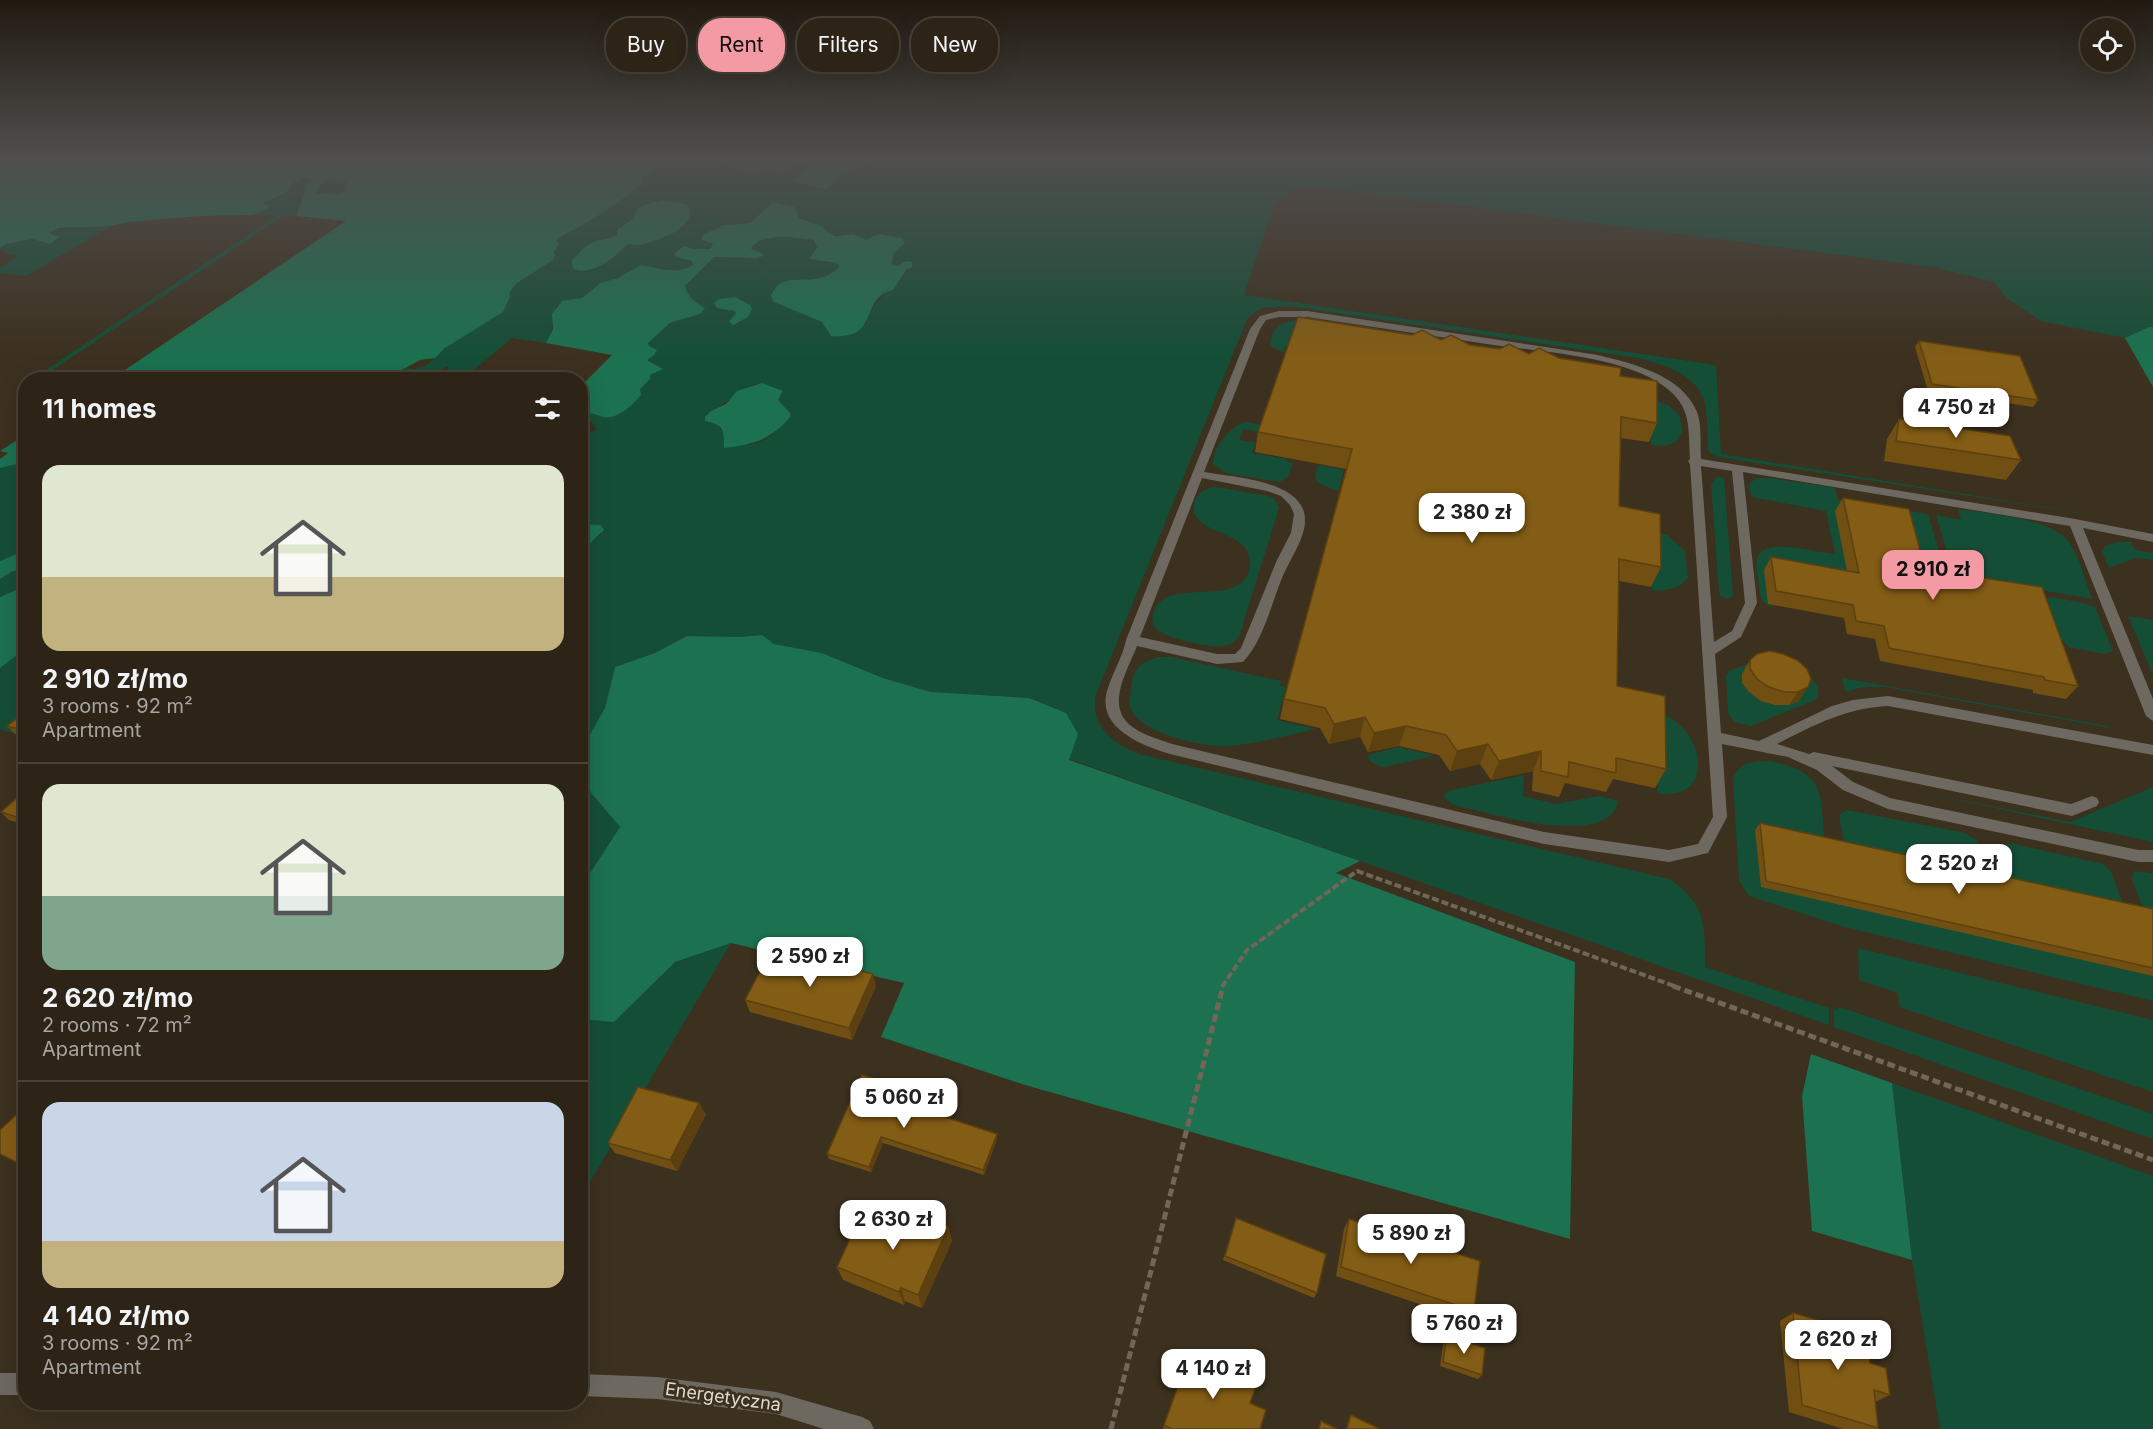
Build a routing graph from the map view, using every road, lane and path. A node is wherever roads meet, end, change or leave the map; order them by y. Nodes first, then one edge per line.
1 (1693, 461) junction
2 (1737, 467) junction
3 (1198, 474) junction
4 (2075, 523) junction
5 (2153, 538) edge
6 (1132, 640) junction
7 (1708, 652) junction
8 (2153, 716) edge
9 (1714, 737) junction
10 (1761, 746) junction
11 (2153, 750) edge
12 (1791, 752) junction
13 (2092, 802) dead end
14 (2153, 856) edge
15 (2153, 1160) edge
16 (0, 1384) edge
17 (18, 1384) edge
18 (588, 1385) edge
19 (862, 1429) edge
20 (1112, 1429) edge

1 - 2 lane
1 - 3 lane
1 - 7 lane
2 - 4 lane
2 - 7 lane
3 - 6 lane
3 - 6 lane
4 - 5 lane
4 - 8 lane
6 - 9 lane
7 - 9 lane
9 - 10 lane
10 - 11 lane
10 - 12 lane
12 - 13 lane
12 - 14 lane
15 - 20 path
16 - 17 street
18 - 19 street, Energetyczna

